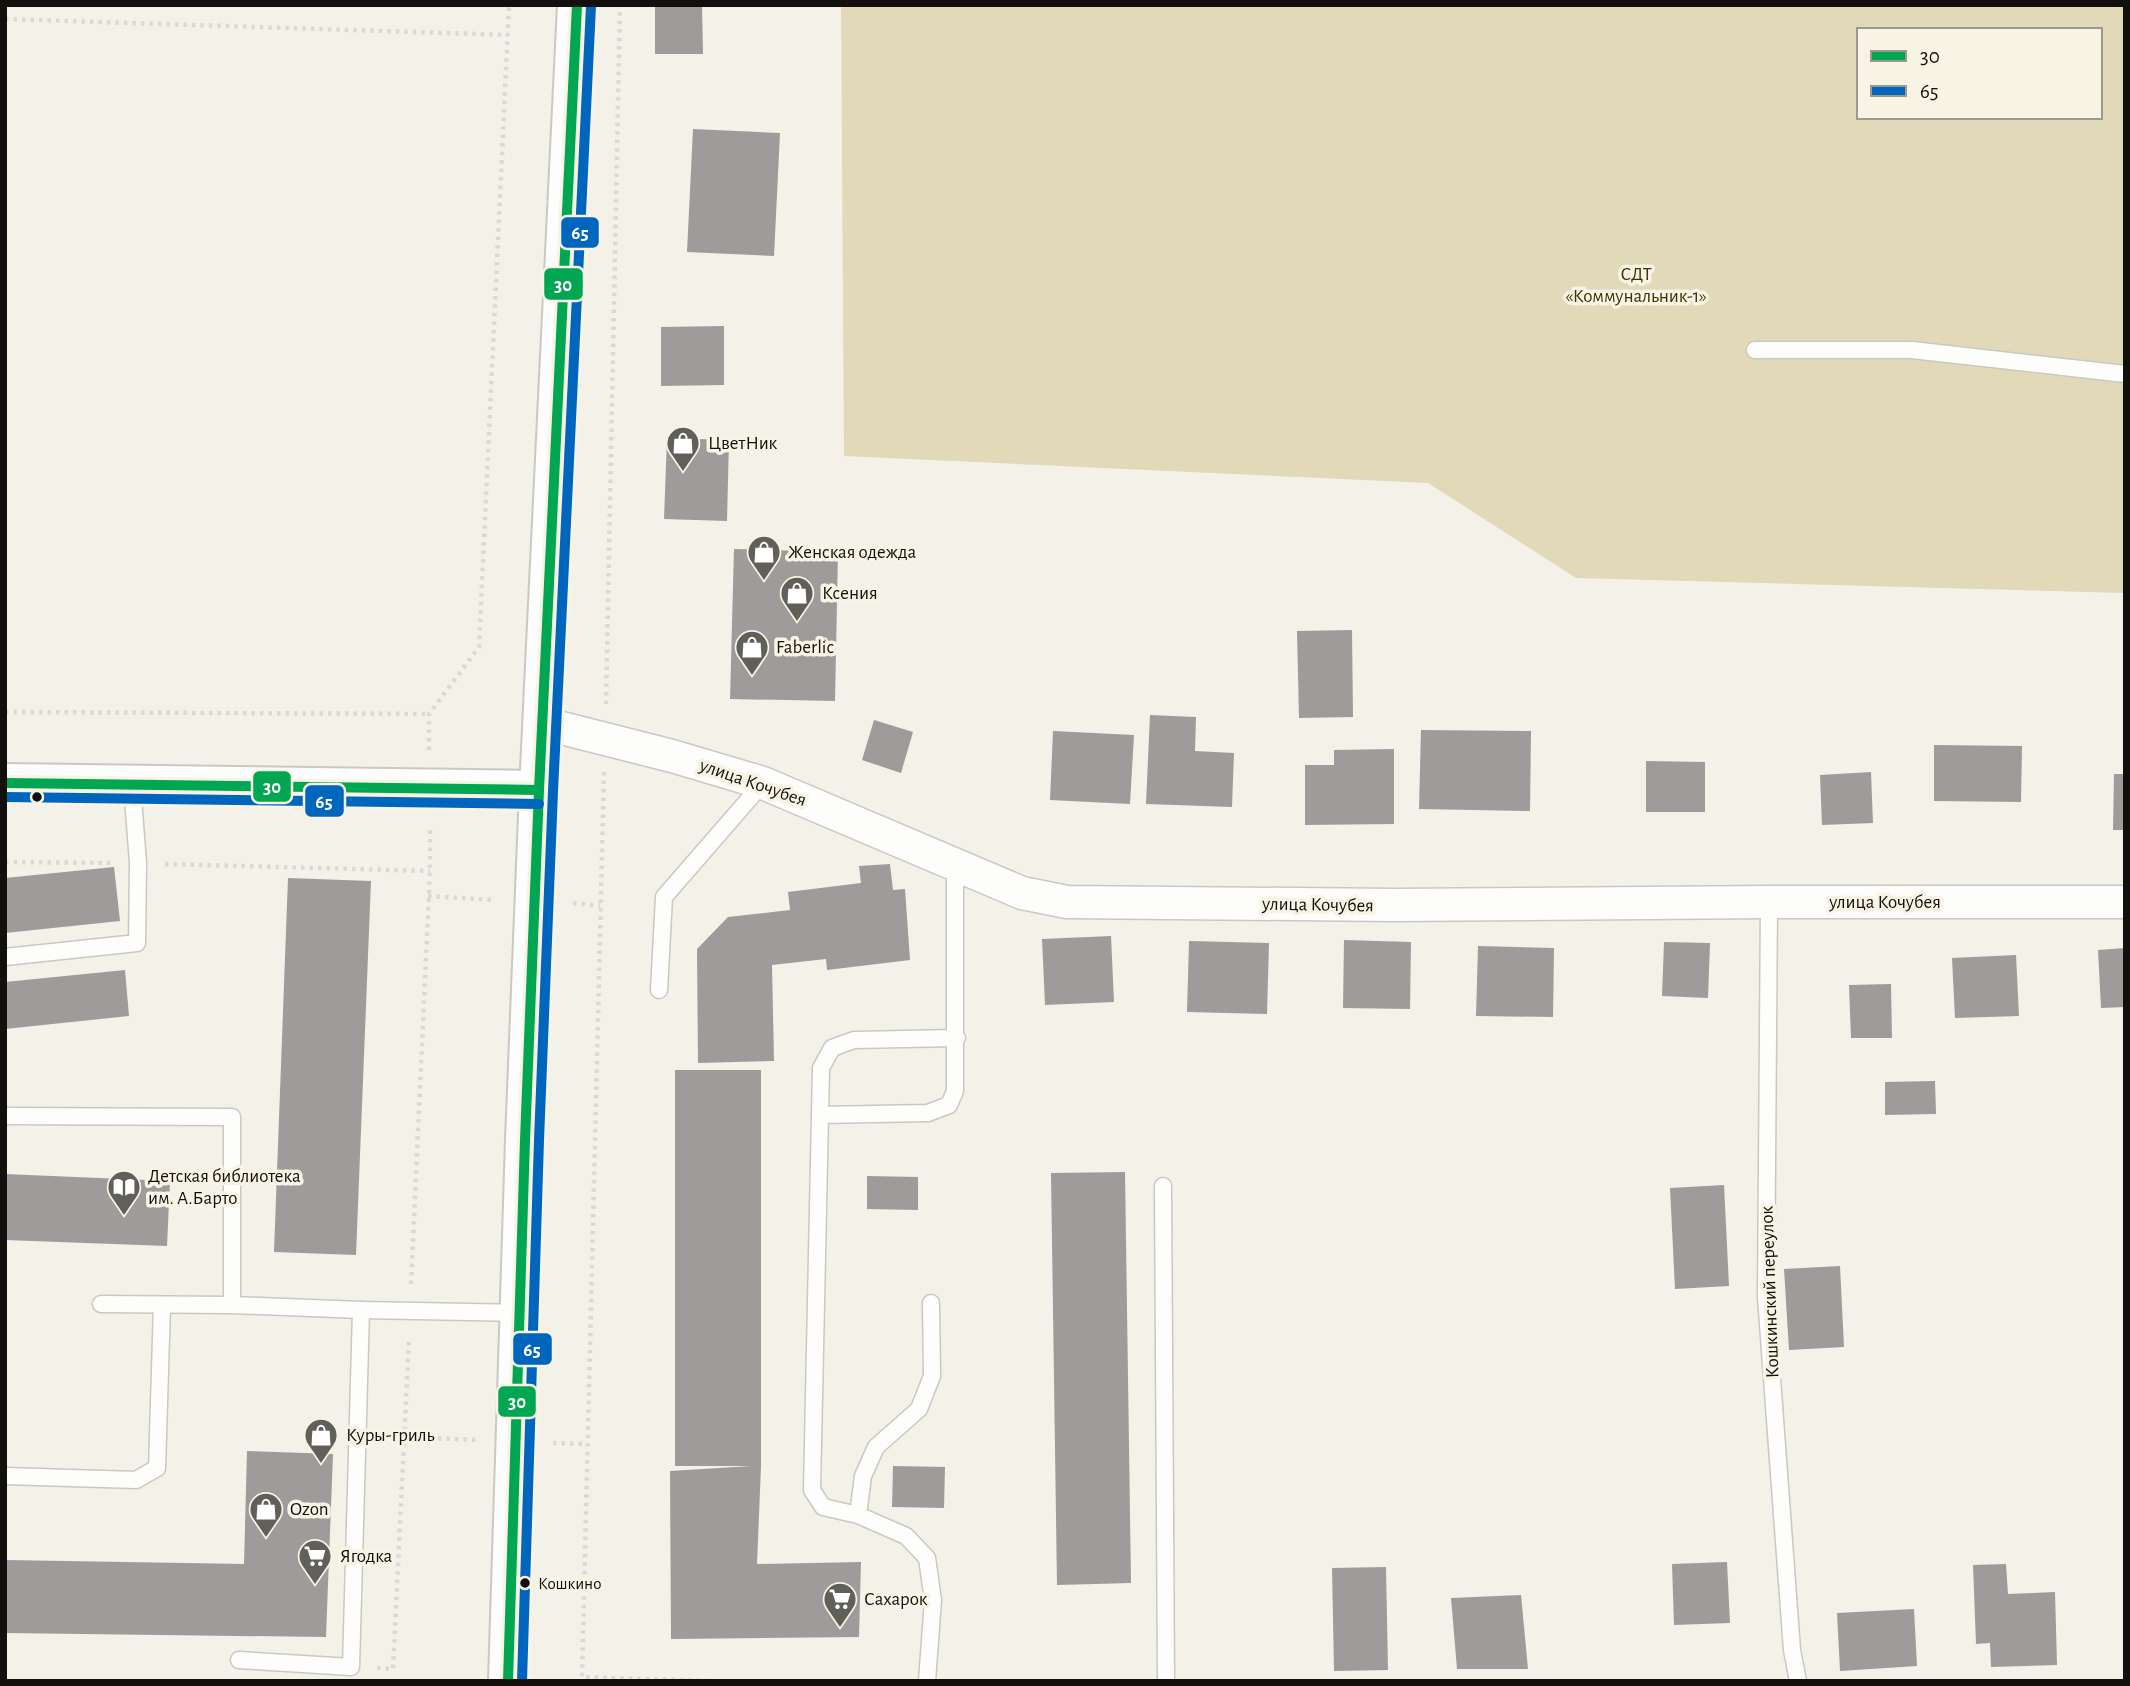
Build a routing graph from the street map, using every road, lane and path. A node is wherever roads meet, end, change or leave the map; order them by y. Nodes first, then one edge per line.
1 (509, 5) edge
2 (577, 5) edge
3 (620, 5) edge
4 (5, 19) edge
5 (508, 35) junction
6 (1755, 351) dead end
7 (2125, 374) edge
8 (606, 704) dead end
9 (5, 712) edge
10 (429, 713) junction
11 (542, 723) junction
12 (430, 755) dead end
13 (604, 759) dead end
14 (5, 783) edge
15 (763, 783) junction
16 (132, 785) junction
17 (539, 790) junction
18 (430, 819) dead end
19 (5, 862) edge
20 (114, 863) dead end
21 (161, 864) dead end
22 (955, 864) junction
23 (430, 871) junction
24 (428, 896) junction
25 (497, 900) dead end
26 (1769, 902) junction
27 (2125, 902) edge
28 (561, 903) dead end
29 (600, 905) junction
30 (5, 957) edge
31 (659, 990) dead end
32 (957, 1038) junction
33 (820, 1115) junction
34 (5, 1116) edge
35 (1163, 1186) dead end
36 (410, 1297) dead end
37 (931, 1303) dead end
38 (102, 1304) dead end
39 (162, 1305) junction
40 (232, 1305) junction
41 (361, 1310) junction
42 (520, 1313) junction
43 (409, 1333) dead end
44 (404, 1437) junction
45 (482, 1440) dead end
46 (552, 1443) dead end
47 (587, 1444) junction
48 (5, 1476) edge
49 (858, 1515) junction
50 (239, 1660) dead end
51 (393, 1669) dead end
52 (508, 1681) edge
53 (714, 1681) edge
54 (927, 1681) edge
55 (1166, 1681) edge
56 (1798, 1681) edge

1 - 5 path
2 - 11 main road
3 - 8 path
4 - 5 path
5 - 10 path
6 - 7 lane
9 - 10 path
10 - 12 path
11 - 15 street, улица Кочубея
11 - 17 main road
13 - 29 path
14 - 16 main road
15 - 22 street, улица Кочубея
15 - 31 lane
16 - 17 main road
16 - 30 lane
17 - 42 main road
18 - 23 path
19 - 20 path
21 - 23 path
22 - 26 street, улица Кочубея
22 - 32 lane
23 - 24 path
24 - 25 path
24 - 36 path
26 - 27 street, улица Кочубея
26 - 56 lane, Кошкинский переулок
28 - 29 path
29 - 47 path
32 - 33 lane
32 - 33 lane
33 - 49 lane
34 - 40 lane
35 - 55 lane
37 - 49 lane
38 - 39 lane
39 - 40 lane
39 - 48 lane
40 - 41 lane
41 - 42 lane
41 - 50 lane
42 - 52 main road
43 - 44 path
44 - 45 path
44 - 51 path
46 - 47 path
47 - 53 path
49 - 54 lane

